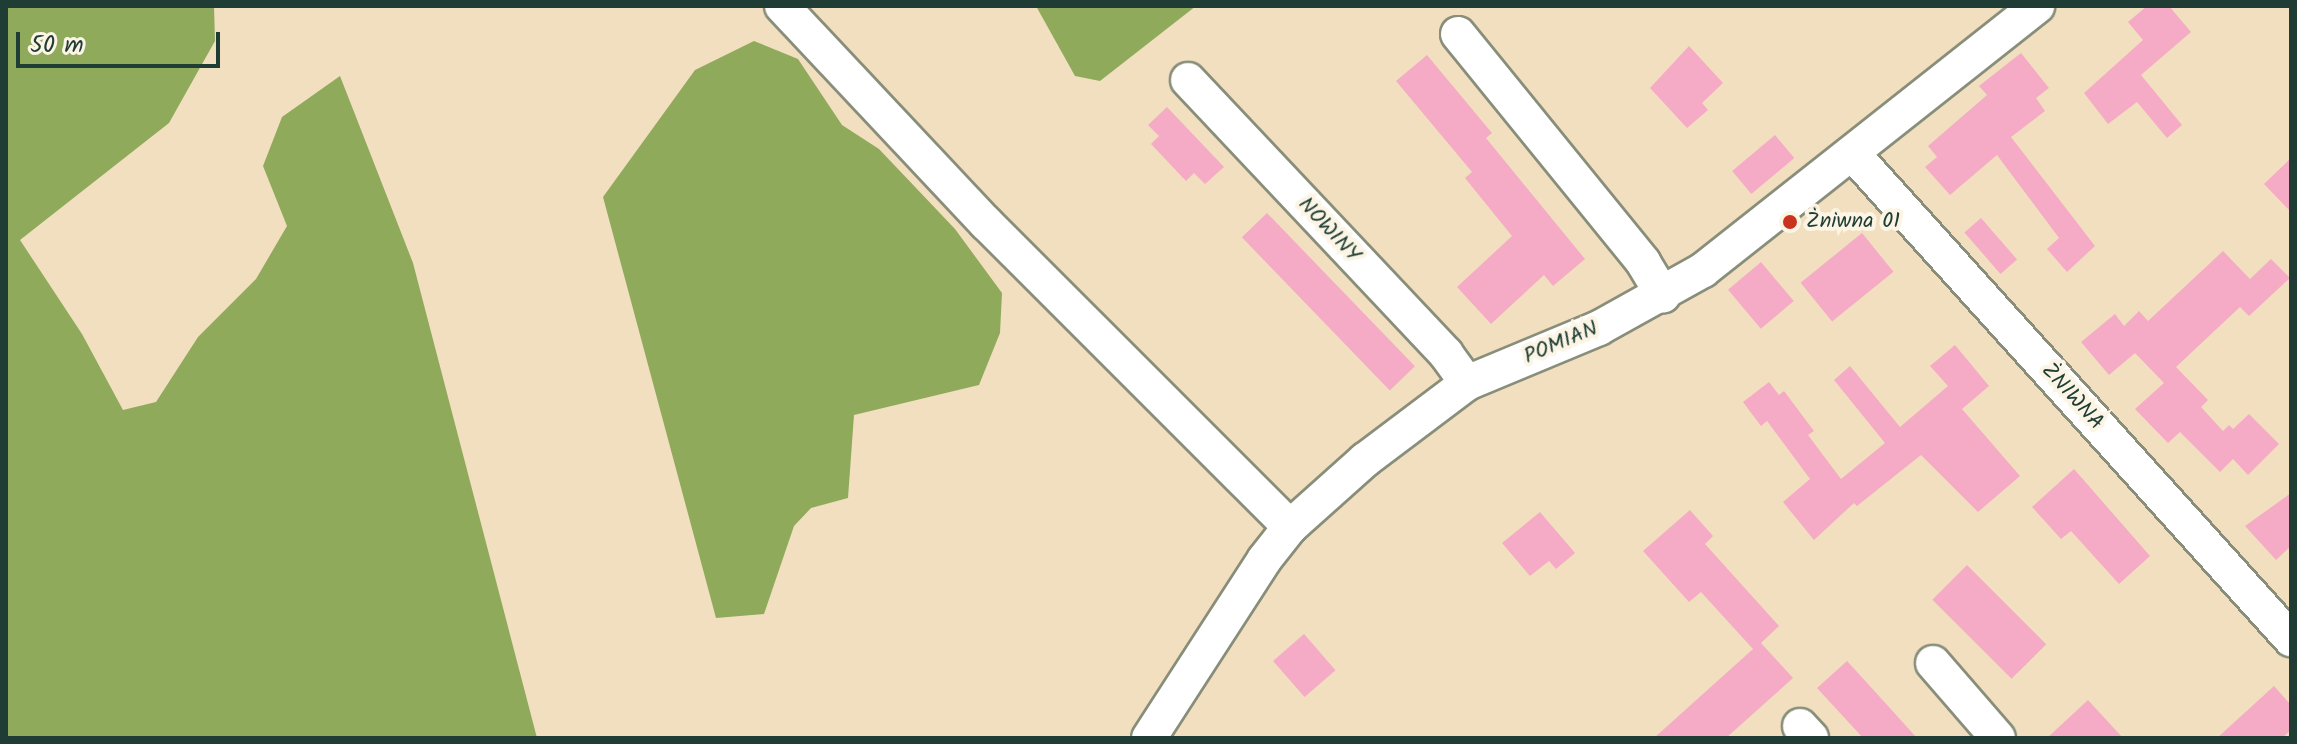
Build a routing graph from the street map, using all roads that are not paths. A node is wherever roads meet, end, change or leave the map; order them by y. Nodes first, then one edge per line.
1 (782, 6) edge
2 (2037, 6) edge
3 (1458, 34) dead end
4 (1188, 80) dead end
5 (1853, 154) junction
6 (1663, 295) junction
7 (1467, 383) junction
8 (1290, 527) junction
9 (2291, 639) edge
10 (1933, 663) dead end
11 (1149, 738) edge
12 (1998, 738) edge

1 - 8 street
2 - 5 street, POMIAN
3 - 6 street
4 - 7 street, NOWINY
5 - 6 street, POMIAN
5 - 9 street, ŻNIWNA
6 - 7 street, POMIAN
7 - 8 street, POMIAN
8 - 11 street, POMIAN
10 - 12 street

